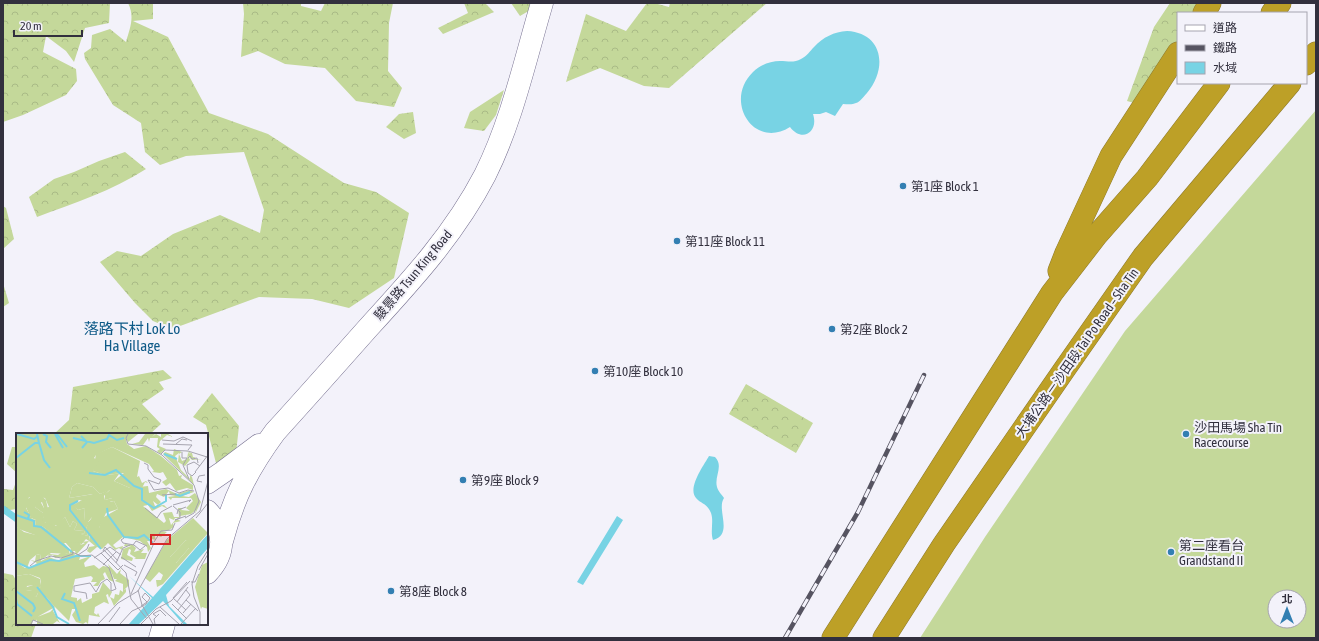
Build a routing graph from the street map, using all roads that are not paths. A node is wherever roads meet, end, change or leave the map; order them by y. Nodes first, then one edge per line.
1 (542, 3) edge
2 (1210, 3) edge
3 (1280, 3) edge
4 (1205, 12) edge
5 (1273, 12) edge
6 (1316, 52) edge
7 (1177, 55) edge
8 (1307, 63) edge
9 (1218, 84) edge
10 (1289, 84) edge
11 (1052, 293) junction
12 (276, 432) junction
13 (208, 481) edge
14 (208, 512) edge
15 (222, 541) junction
16 (208, 572) edge
17 (164, 625) edge
18 (160, 638) edge
19 (833, 638) edge
20 (884, 638) edge

1 - 12 street, 駿景路 Tsun King Road
2 - 4 highway
3 - 5 highway
6 - 8 highway
7 - 11 highway
9 - 11 highway
10 - 20 highway, 大埔公路－沙田段 Tai Po Road – Sha Tin
11 - 19 highway
12 - 13 street, 駿景路 Tsun King Road
12 - 15 street, 駿景路 Tsun King Road
14 - 15 street
15 - 16 street, 駿景路 Tsun King Road
17 - 18 street

